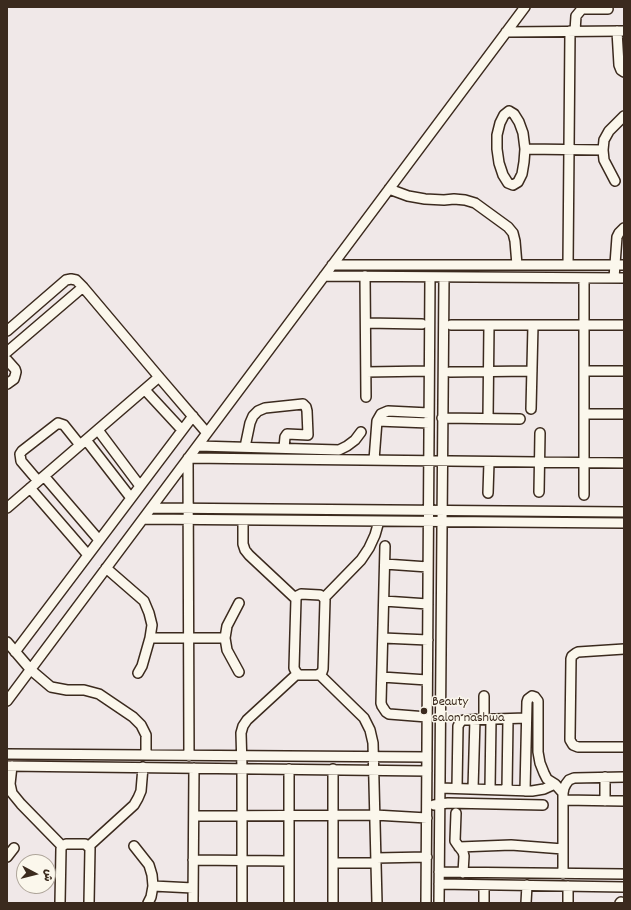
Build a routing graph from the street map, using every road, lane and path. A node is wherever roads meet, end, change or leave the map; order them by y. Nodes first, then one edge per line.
1 (524, 7) edge
2 (608, 9) dead end
3 (572, 31) junction
4 (621, 31) edge
5 (506, 32) junction
6 (624, 72) edge
7 (624, 116) edge
8 (525, 149) junction
9 (569, 150) junction
10 (603, 150) junction
11 (615, 181) dead end
12 (389, 189) junction
13 (624, 228) edge
14 (332, 265) junction
15 (477, 265) junction
16 (517, 265) junction
17 (568, 265) junction
18 (620, 265) edge
19 (324, 276) junction
20 (365, 276) junction
21 (430, 277) junction
22 (444, 277) junction
23 (476, 277) junction
24 (584, 278) junction
25 (619, 278) edge
26 (83, 287) junction
27 (366, 323) junction
28 (422, 324) dead end
29 (451, 325) dead end
30 (489, 325) junction
31 (533, 325) junction
32 (584, 325) junction
33 (624, 325) edge
34 (7, 331) edge
35 (7, 352) edge
36 (7, 360) edge
37 (429, 371) junction
38 (532, 371) junction
39 (584, 371) junction
40 (624, 371) edge
41 (366, 372) junction
42 (450, 372) dead end
43 (488, 372) junction
44 (159, 377) junction
45 (7, 384) edge
46 (145, 390) junction
47 (366, 397) dead end
48 (531, 409) dead end
49 (429, 413) junction
50 (584, 414) junction
51 (624, 414) edge
52 (192, 416) junction
53 (442, 418) junction
54 (488, 418) junction
55 (520, 419) dead end
56 (377, 421) junction
57 (429, 423) junction
58 (98, 430) junction
59 (182, 430) junction
60 (361, 432) dead end
61 (207, 433) junction
62 (540, 433) dead end
63 (83, 442) junction
64 (198, 446) junction
65 (245, 447) junction
66 (284, 448) junction
67 (188, 458) junction
68 (119, 459) junction
69 (374, 460) junction
70 (428, 461) junction
71 (442, 461) junction
72 (489, 462) junction
73 (539, 462) junction
74 (584, 463) junction
75 (624, 463) edge
76 (109, 469) junction
77 (41, 478) junction
78 (140, 486) junction
79 (30, 488) junction
80 (488, 492) dead end
81 (539, 492) dead end
82 (584, 495) dead end
83 (131, 498) junction
84 (7, 508) edge
85 (152, 508) junction
86 (188, 509) junction
87 (297, 510) junction
88 (428, 511) junction
89 (442, 511) junction
90 (624, 512) edge
91 (143, 519) junction
92 (189, 520) junction
93 (243, 520) junction
94 (298, 521) junction
95 (379, 521) junction
96 (428, 522) junction
97 (442, 522) junction
98 (624, 523) edge
99 (99, 540) junction
100 (386, 546) dead end
101 (88, 555) junction
102 (385, 564) junction
103 (428, 567) junction
104 (106, 568) junction
105 (324, 598) junction
106 (296, 599) junction
107 (384, 601) junction
108 (239, 603) dead end
109 (428, 604) junction
110 (150, 638) junction
111 (189, 638) junction
112 (225, 638) junction
113 (383, 638) junction
114 (428, 640) junction
115 (7, 642) edge
116 (624, 649) edge
117 (12, 653) edge
118 (440, 659) junction
119 (428, 660) junction
120 (31, 670) junction
121 (239, 672) dead end
122 (138, 673) dead end
123 (297, 674) junction
124 (319, 674) junction
125 (382, 677) junction
126 (427, 680) junction
127 (484, 696) dead end
128 (7, 701) edge
129 (427, 717) junction
130 (526, 718) junction
131 (483, 719) junction
132 (508, 719) junction
133 (624, 747) edge
134 (7, 754) edge
135 (32, 755) junction
136 (146, 755) junction
137 (189, 756) junction
138 (242, 756) junction
139 (273, 756) junction
140 (374, 757) junction
141 (427, 757) junction
142 (9, 766) edge
143 (32, 766) junction
144 (143, 767) junction
145 (194, 768) junction
146 (242, 768) junction
147 (273, 769) junction
148 (289, 769) junction
149 (333, 769) junction
150 (374, 770) junction
151 (427, 770) junction
152 (605, 777) junction
153 (624, 777) edge
154 (555, 784) junction
155 (440, 788) junction
156 (457, 788) junction
157 (473, 789) junction
158 (490, 789) junction
159 (506, 790) junction
160 (525, 791) junction
161 (563, 796) junction
162 (605, 801) junction
163 (624, 801) edge
164 (439, 804) junction
165 (427, 805) junction
166 (543, 805) dead end
167 (456, 812) dead end
168 (289, 815) junction
169 (333, 815) junction
170 (375, 815) junction
171 (194, 816) junction
172 (242, 816) junction
173 (427, 818) junction
174 (62, 846) junction
175 (89, 846) junction
176 (134, 846) dead end
177 (459, 847) junction
178 (14, 848) dead end
179 (563, 849) junction
180 (7, 857) edge
181 (426, 857) junction
182 (193, 860) junction
183 (376, 860) junction
184 (242, 861) junction
185 (289, 861) junction
186 (333, 863) junction
187 (439, 872) junction
188 (462, 873) junction
189 (561, 874) junction
190 (624, 874) edge
191 (439, 884) junction
192 (484, 885) junction
193 (526, 885) junction
194 (153, 886) junction
195 (564, 886) junction
196 (624, 886) edge
197 (193, 888) junction
198 (60, 903) edge
199 (89, 903) edge
200 (148, 903) edge
201 (193, 903) edge
202 (242, 903) edge
203 (289, 903) edge
204 (333, 903) edge
205 (377, 903) edge
206 (426, 903) edge
207 (439, 903) edge
208 (484, 903) edge
209 (526, 903) edge
210 (568, 903) edge

1 - 5 street
2 - 3 street
3 - 4 street
3 - 5 street
3 - 9 street
4 - 6 street
5 - 12 street
7 - 10 street
8 - 8 street
8 - 9 street
9 - 10 street
9 - 17 street
10 - 11 street
12 - 14 street
12 - 16 street
13 - 18 street
14 - 15 street
14 - 19 street
15 - 16 street
15 - 23 street
16 - 17 street
17 - 18 street
18 - 25 street
19 - 20 street
19 - 61 street
20 - 21 street
20 - 27 street
21 - 22 street
21 - 37 street
22 - 23 street
22 - 53 street
23 - 24 street
24 - 25 street
24 - 32 street
26 - 34 street
26 - 35 street
26 - 44 street
27 - 28 street
27 - 41 street
29 - 30 street
30 - 31 street
30 - 43 street
31 - 32 street
31 - 38 street
32 - 33 street
32 - 39 street
36 - 45 street
37 - 41 street
37 - 49 street
38 - 43 street
38 - 48 street
39 - 40 street
39 - 50 street
41 - 47 street
42 - 43 street
43 - 54 street
44 - 46 street
44 - 52 street
46 - 58 street
46 - 59 street
49 - 56 street
49 - 57 street
50 - 51 street
50 - 74 street
52 - 59 street
52 - 61 street
53 - 54 street
53 - 71 street
54 - 55 street
56 - 57 street
56 - 69 street
57 - 70 street
58 - 63 street
58 - 68 street
59 - 78 street
60 - 66 street
61 - 64 street
62 - 73 street
63 - 76 street
63 - 77 street
63 - 77 street
64 - 65 street
64 - 67 street
65 - 66 street
65 - 66 street
67 - 69 street
67 - 85 street
67 - 86 street
68 - 76 street
68 - 78 street
69 - 70 street
70 - 71 street
70 - 88 street
71 - 72 street
71 - 89 street
72 - 73 street
72 - 80 street
73 - 74 street
73 - 81 street
74 - 75 street
74 - 82 street
76 - 83 street
77 - 79 street
77 - 99 street
78 - 83 street
79 - 84 street
79 - 101 street
83 - 99 street
85 - 86 street
85 - 91 street
86 - 87 street
86 - 92 street
87 - 88 street
87 - 94 street
88 - 89 street
88 - 96 street
89 - 90 street
89 - 97 street
91 - 92 street
91 - 104 street
92 - 93 street
92 - 111 street
93 - 94 street
93 - 106 street
94 - 95 street
95 - 96 street
95 - 105 street
96 - 97 street
96 - 103 street
97 - 98 street
97 - 118 street
99 - 101 street
100 - 102 street
101 - 117 street
102 - 103 street
102 - 107 street
103 - 109 street
104 - 110 street
104 - 120 street
105 - 106 street
105 - 124 street
106 - 123 street
107 - 109 street
107 - 113 street
108 - 112 street
109 - 114 street
110 - 111 street
110 - 122 street
111 - 112 street
111 - 137 street
112 - 121 street
113 - 114 street
113 - 125 street
114 - 119 street
115 - 117 street
116 - 133 street
117 - 120 street
118 - 119 street
118 - 155 street
119 - 126 street
120 - 128 street
120 - 136 street
123 - 124 street
123 - 138 street
124 - 140 street
125 - 126 street
125 - 129 street
126 - 129 street
127 - 131 street
129 - 141 street
130 - 132 street
130 - 154 street
130 - 160 street
131 - 132 street
131 - 156 street
131 - 157 street
131 - 158 street
132 - 159 street
134 - 135 street
135 - 136 street
135 - 143 street
136 - 137 street
137 - 138 street
138 - 139 street
138 - 146 street
139 - 140 street
139 - 147 street
140 - 141 street
140 - 150 street
141 - 151 street
142 - 143 street
142 - 174 street
143 - 144 street
144 - 145 street
144 - 175 street
145 - 146 street
145 - 171 street
146 - 147 street
146 - 172 street
147 - 148 street
148 - 149 street
148 - 168 street
149 - 150 street
149 - 169 street
150 - 151 street
150 - 170 street
151 - 165 street
152 - 153 street
152 - 161 street
152 - 162 street
154 - 160 street
154 - 161 street
155 - 156 street
155 - 164 street
156 - 157 street
157 - 158 street
158 - 159 street
159 - 160 street
161 - 162 street
161 - 179 street
162 - 163 street
164 - 165 street
164 - 166 street
164 - 187 street
165 - 173 street
167 - 177 street
168 - 169 street
168 - 172 street
168 - 185 street
169 - 170 street
169 - 186 street
170 - 173 street
170 - 183 street
171 - 172 street
171 - 182 street
172 - 184 street
173 - 181 street
174 - 175 street
174 - 198 street
175 - 199 street
176 - 194 street
177 - 179 street
177 - 188 street
178 - 180 street
179 - 189 street
181 - 183 street
181 - 206 street
182 - 184 street
182 - 197 street
183 - 186 street
183 - 205 street
184 - 185 street
184 - 202 street
185 - 203 street
186 - 204 street
187 - 188 street
187 - 191 street
188 - 189 street
189 - 190 street
189 - 195 street
191 - 192 street
191 - 207 street
192 - 193 street
192 - 208 street
193 - 195 street
193 - 209 street
194 - 197 street
194 - 200 street
195 - 196 street
195 - 210 street
197 - 201 street

